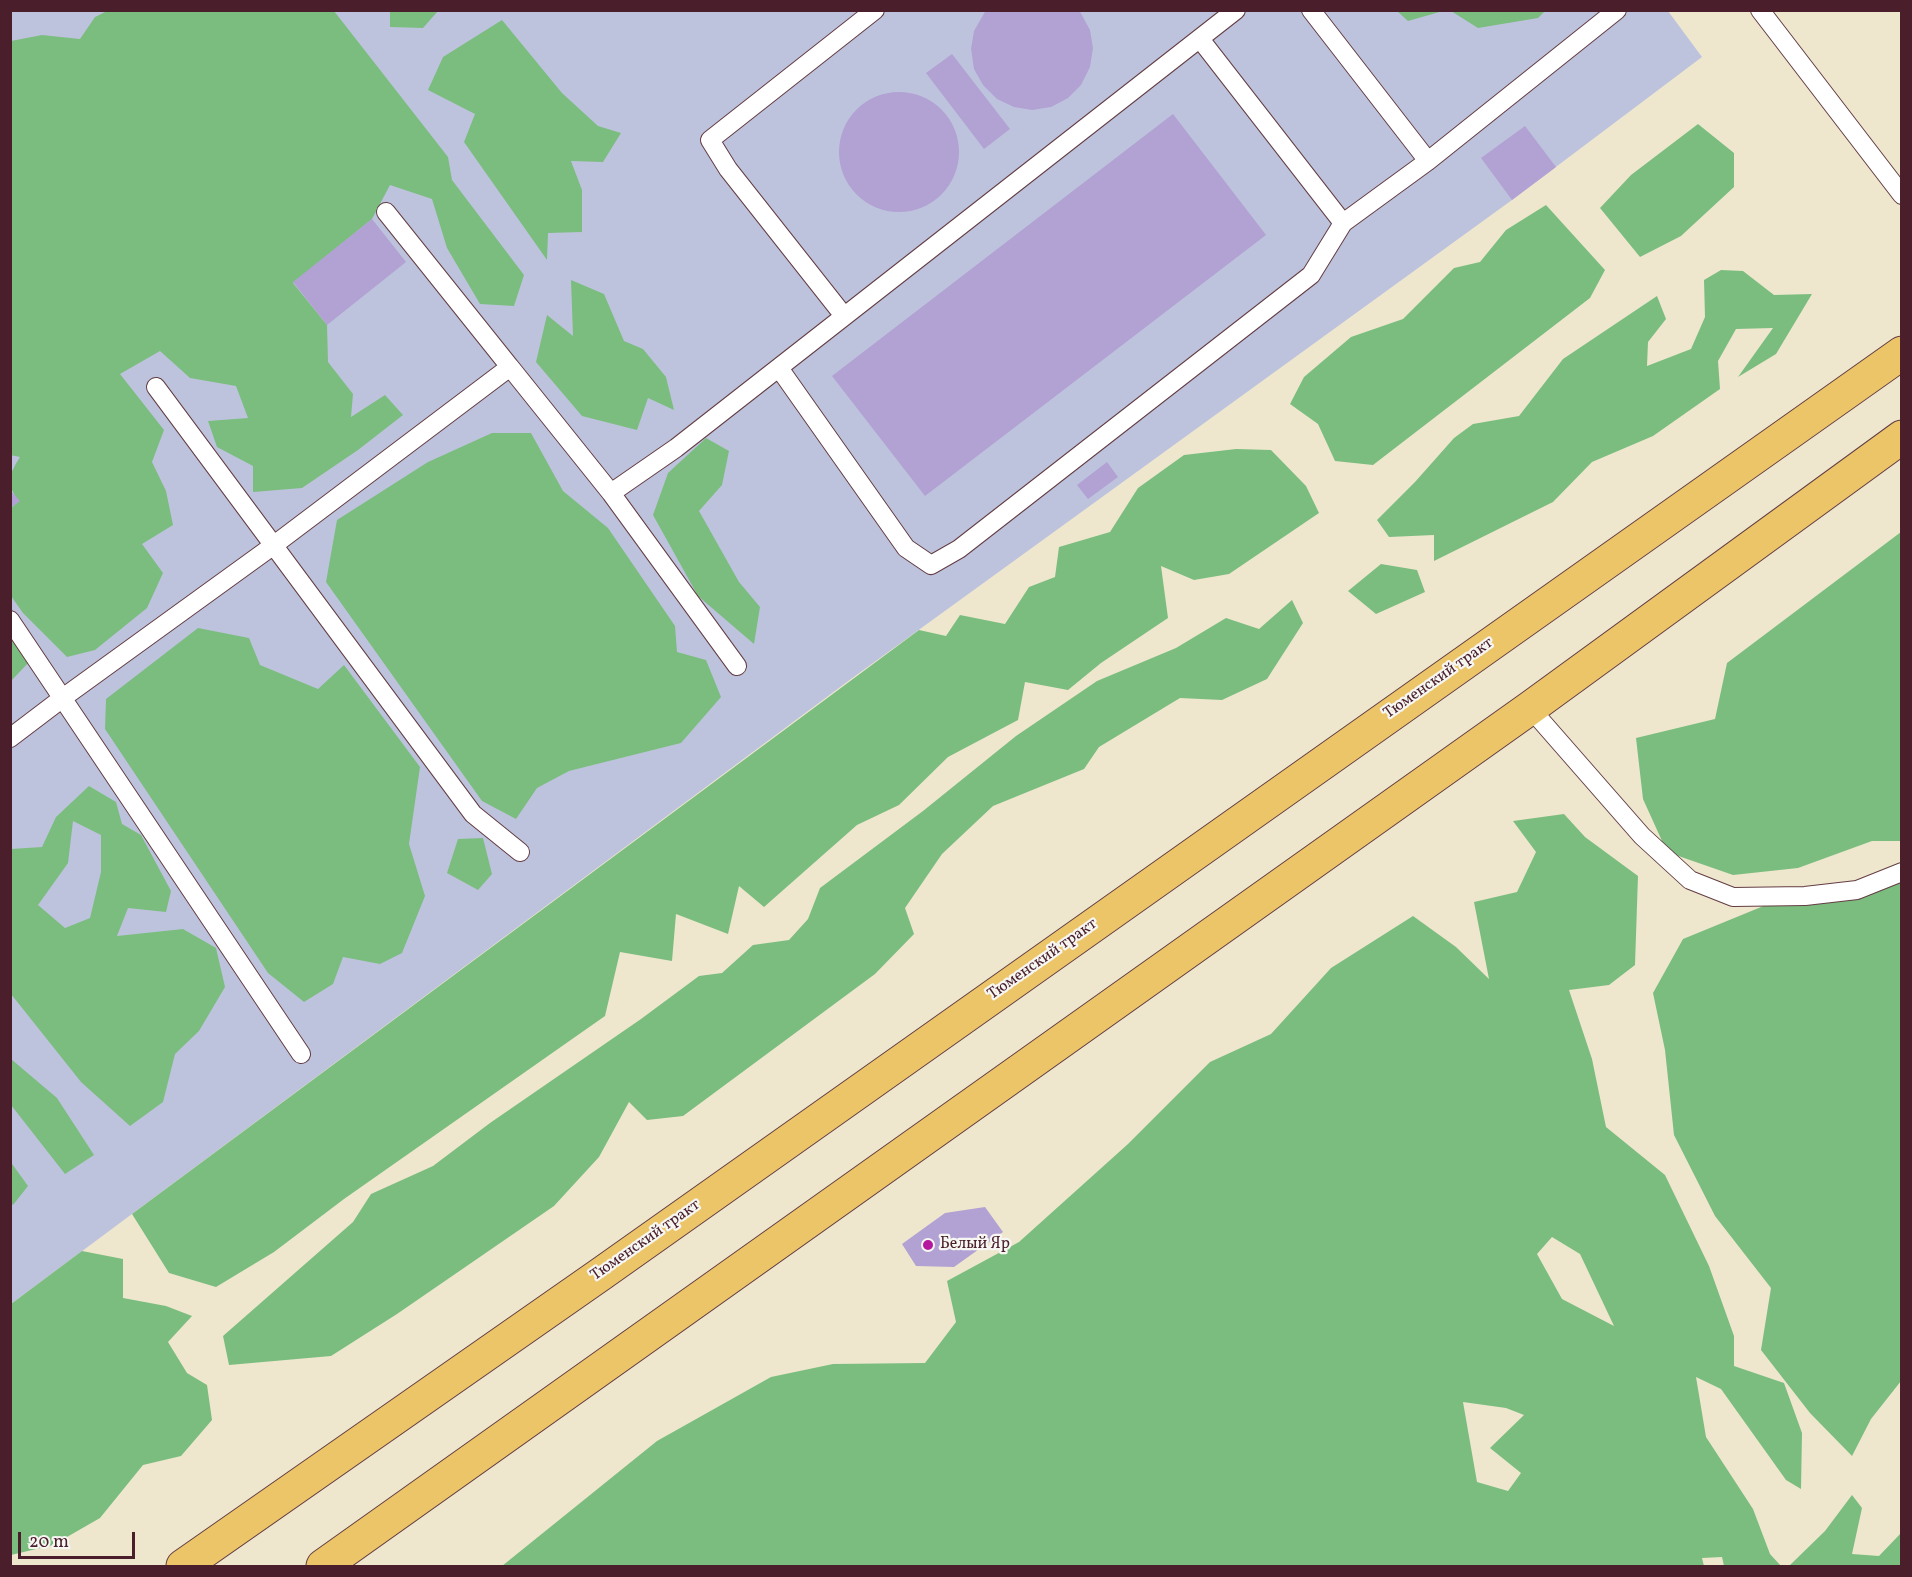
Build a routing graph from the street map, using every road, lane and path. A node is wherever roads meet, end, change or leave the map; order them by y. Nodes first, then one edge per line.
1 (875, 10) edge
2 (1236, 10) edge
3 (1311, 10) edge
4 (1617, 10) edge
5 (1760, 10) edge
6 (1200, 39) junction
7 (1428, 161) junction
8 (1902, 195) edge
9 (386, 212) dead end
10 (1343, 223) junction
11 (844, 316) junction
12 (1902, 353) edge
13 (510, 367) junction
14 (779, 368) junction
15 (156, 387) dead end
16 (1902, 437) edge
17 (611, 493) junction
18 (274, 544) junction
19 (10, 620) edge
20 (737, 666) dead end
21 (64, 697) junction
22 (1530, 708) junction
23 (10, 738) edge
24 (520, 852) dead end
25 (1902, 872) edge
26 (302, 1054) dead end
27 (183, 1566) edge
28 (322, 1566) edge

1 - 11 lane
2 - 6 lane
3 - 7 lane
4 - 7 lane
5 - 8 lane
6 - 10 lane
6 - 11 lane
7 - 10 lane
9 - 13 lane
10 - 14 lane
11 - 14 lane
12 - 27 main road, Тюменский тракт
13 - 17 lane
13 - 18 lane
14 - 17 lane
15 - 18 lane
16 - 22 main road
17 - 20 lane
18 - 21 lane
18 - 24 lane
19 - 21 lane
21 - 23 lane
21 - 26 lane
22 - 25 lane
22 - 28 main road

